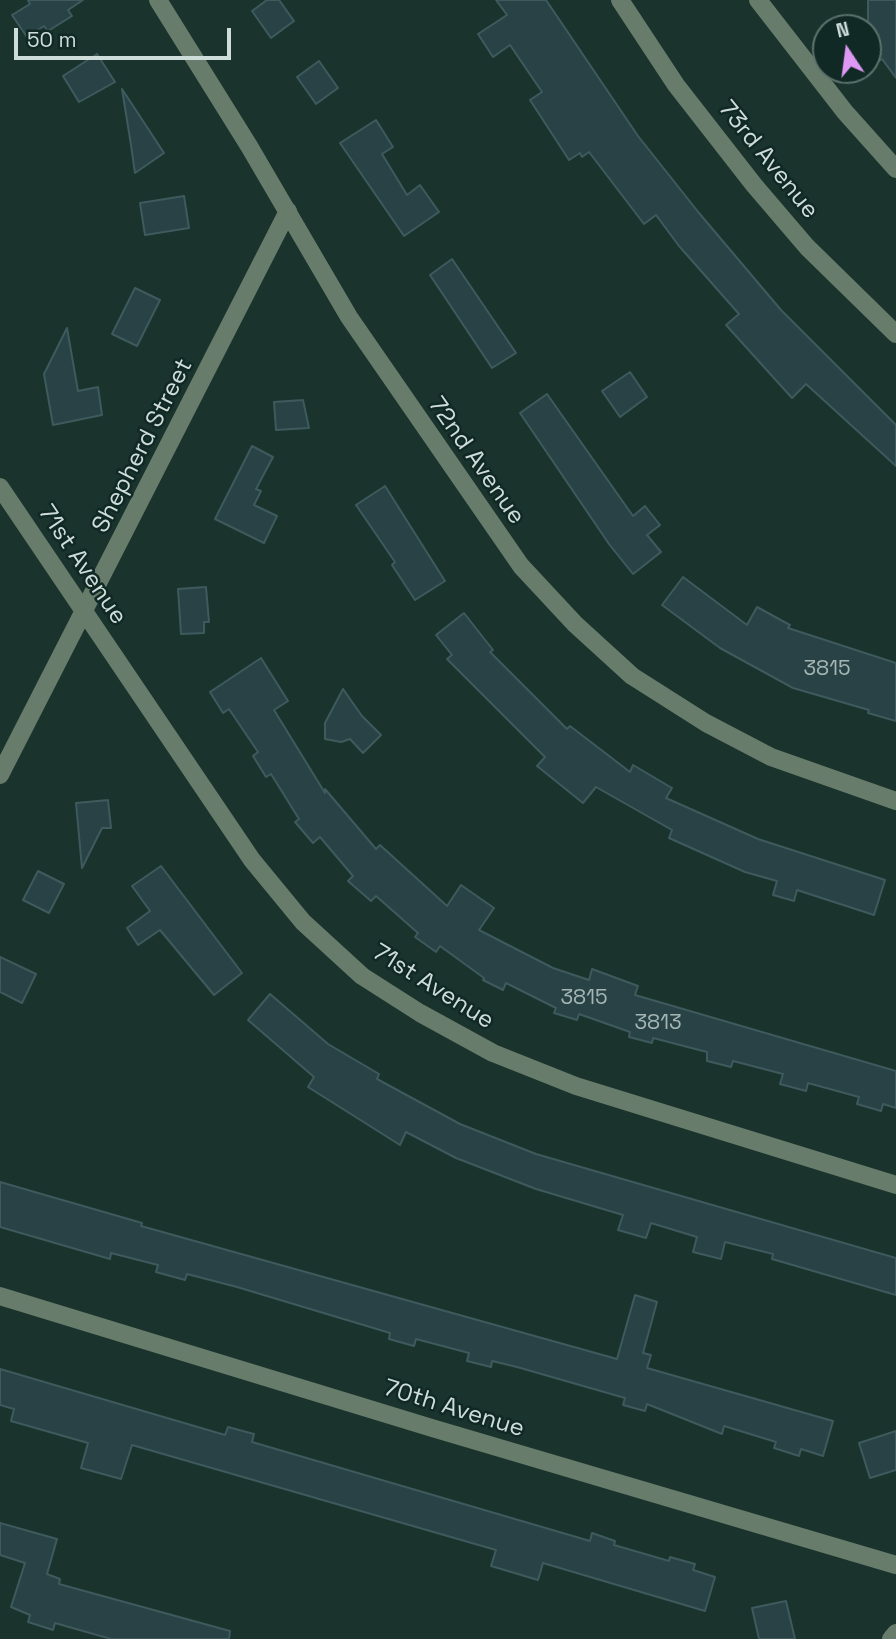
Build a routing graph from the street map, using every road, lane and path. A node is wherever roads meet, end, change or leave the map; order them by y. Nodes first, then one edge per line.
1 (158, 0) edge
2 (620, 0) edge
3 (758, 0) edge
4 (896, 169) edge
5 (288, 212) junction
6 (896, 334) edge
7 (0, 486) edge
8 (85, 613) junction
9 (0, 775) edge
10 (896, 801) edge
11 (896, 1185) edge
12 (0, 1296) edge
13 (896, 1565) edge
14 (896, 1633) edge
15 (891, 1639) edge

1 - 5 street, 72nd Avenue
2 - 6 street, 73rd Avenue
3 - 4 street
5 - 8 street, Shepherd Street
5 - 10 street, 72nd Avenue
7 - 8 street, 71st Avenue
8 - 9 street, Shepherd Street
8 - 11 street, 71st Avenue
12 - 13 street, 70th Avenue
14 - 15 street

